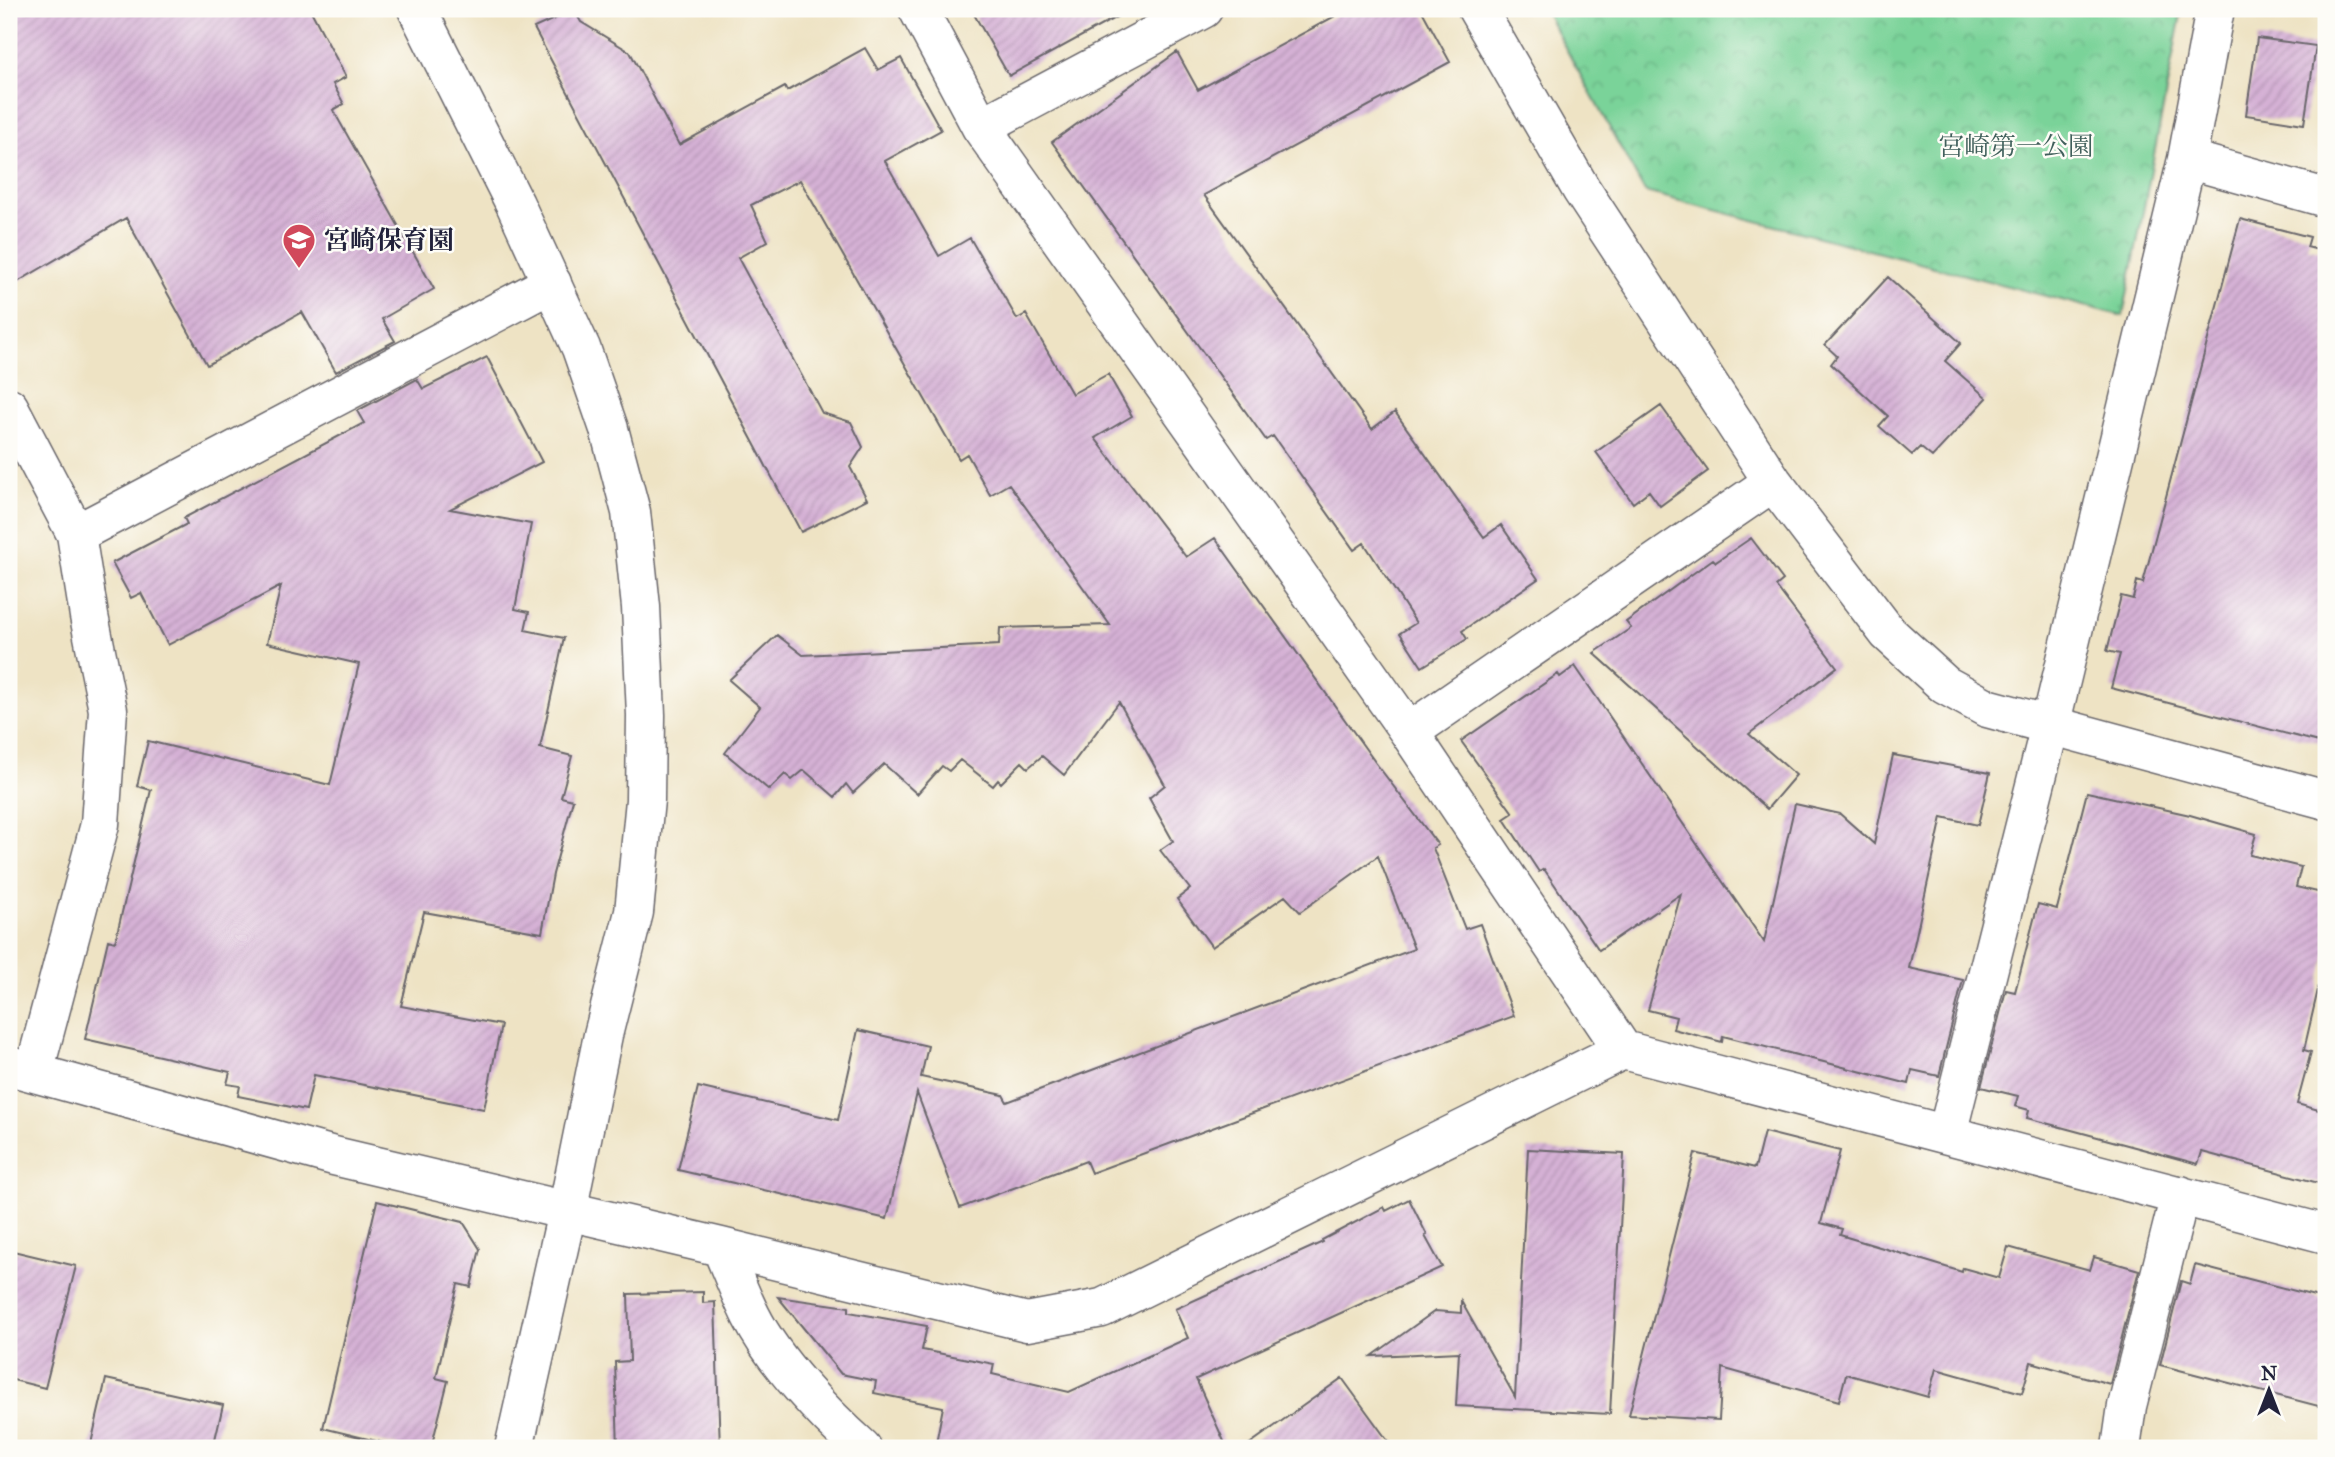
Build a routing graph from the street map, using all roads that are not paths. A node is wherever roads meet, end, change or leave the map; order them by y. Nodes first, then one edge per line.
1 (417, 9) edge
2 (918, 9) edge
3 (1203, 9) edge
4 (1477, 9) edge
5 (2215, 9) edge
6 (981, 127) junction
7 (2187, 159) junction
8 (2326, 198) edge
9 (552, 282) junction
10 (9, 407) edge
11 (1773, 482) junction
12 (76, 534) junction
13 (2050, 726) junction
14 (1409, 732) junction
15 (2326, 800) edge
16 (1623, 1050) junction
17 (21, 1069) edge
18 (1947, 1134) junction
19 (2179, 1195) junction
20 (567, 1212) junction
21 (2326, 1234) edge
22 (721, 1247) junction
23 (514, 1448) edge
24 (862, 1448) edge
25 (2121, 1448) edge

1 - 9 street
2 - 6 street
3 - 6 street
4 - 11 street
5 - 7 street
6 - 14 street
7 - 8 street
7 - 13 street
9 - 12 street
9 - 20 street
10 - 12 street
11 - 13 street
11 - 14 street
12 - 17 street
13 - 15 street
13 - 18 street
14 - 16 street
16 - 18 street
16 - 22 street
17 - 20 street
18 - 19 street
19 - 21 street
19 - 25 street
20 - 22 street
20 - 23 street
22 - 24 street

